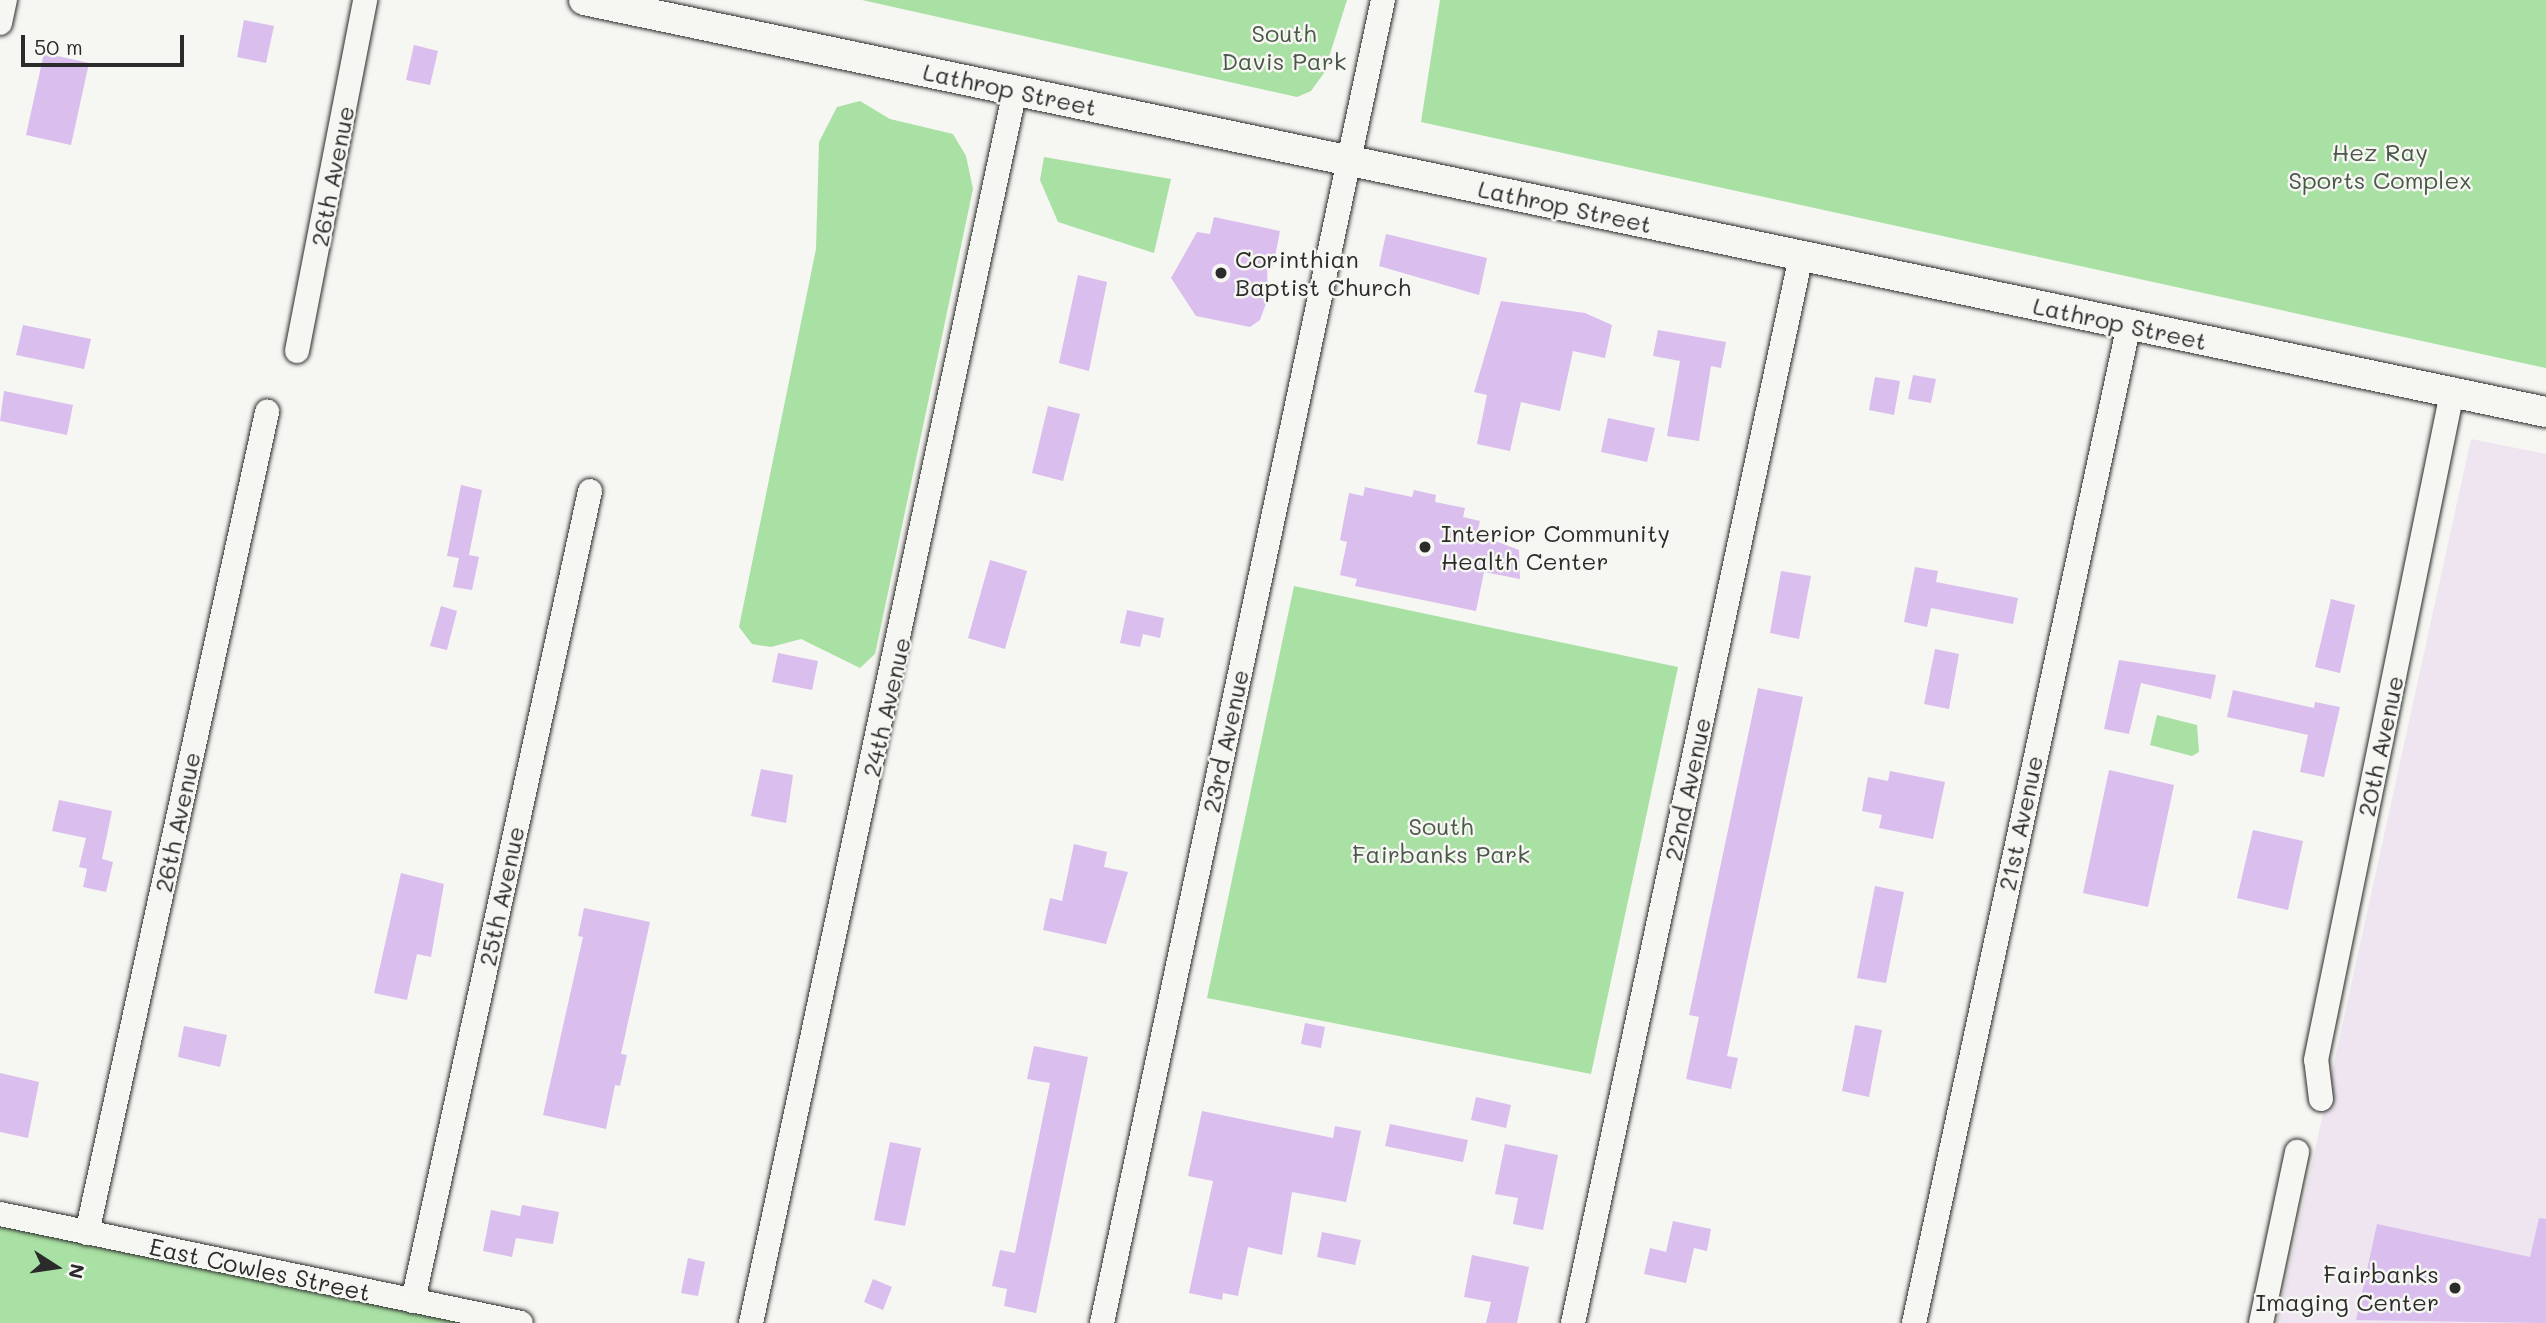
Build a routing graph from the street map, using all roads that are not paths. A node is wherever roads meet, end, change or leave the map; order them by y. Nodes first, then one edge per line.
1 (5, 0) edge
2 (365, 0) edge
3 (584, 0) edge
4 (1383, 0) edge
5 (679, 10) edge
6 (0, 23) edge
7 (1015, 90) junction
8 (1350, 160) junction
9 (1801, 256) junction
10 (2129, 324) junction
11 (297, 351) dead end
12 (2452, 393) junction
13 (267, 412) dead end
14 (2546, 412) edge
15 (590, 491) dead end
16 (2321, 1099) dead end
17 (2297, 1152) dead end
18 (0, 1214) edge
19 (87, 1233) junction
20 (413, 1301) junction
21 (521, 1323) edge
22 (751, 1323) edge
23 (1102, 1323) edge
24 (1573, 1323) edge
25 (1914, 1323) edge
26 (2261, 1323) edge

1 - 6 street
2 - 11 street, 26th Avenue
3 - 5 main road, Lathrop Street
4 - 8 street, 23rd Avenue
5 - 7 main road, Lathrop Street
7 - 8 main road, Lathrop Street
7 - 22 street, 24th Avenue
8 - 9 main road, Lathrop Street
8 - 23 street, 23rd Avenue
9 - 10 main road, Lathrop Street
9 - 24 street, 22nd Avenue
10 - 12 main road, Lathrop Street
10 - 25 street, 21st Avenue
12 - 14 main road, Lathrop Street
12 - 16 street, 20th Avenue
13 - 19 street, 26th Avenue
15 - 20 street, 25th Avenue
17 - 26 street
18 - 19 street, East Cowles Street
19 - 20 street, East Cowles Street
20 - 21 street, East Cowles Street

